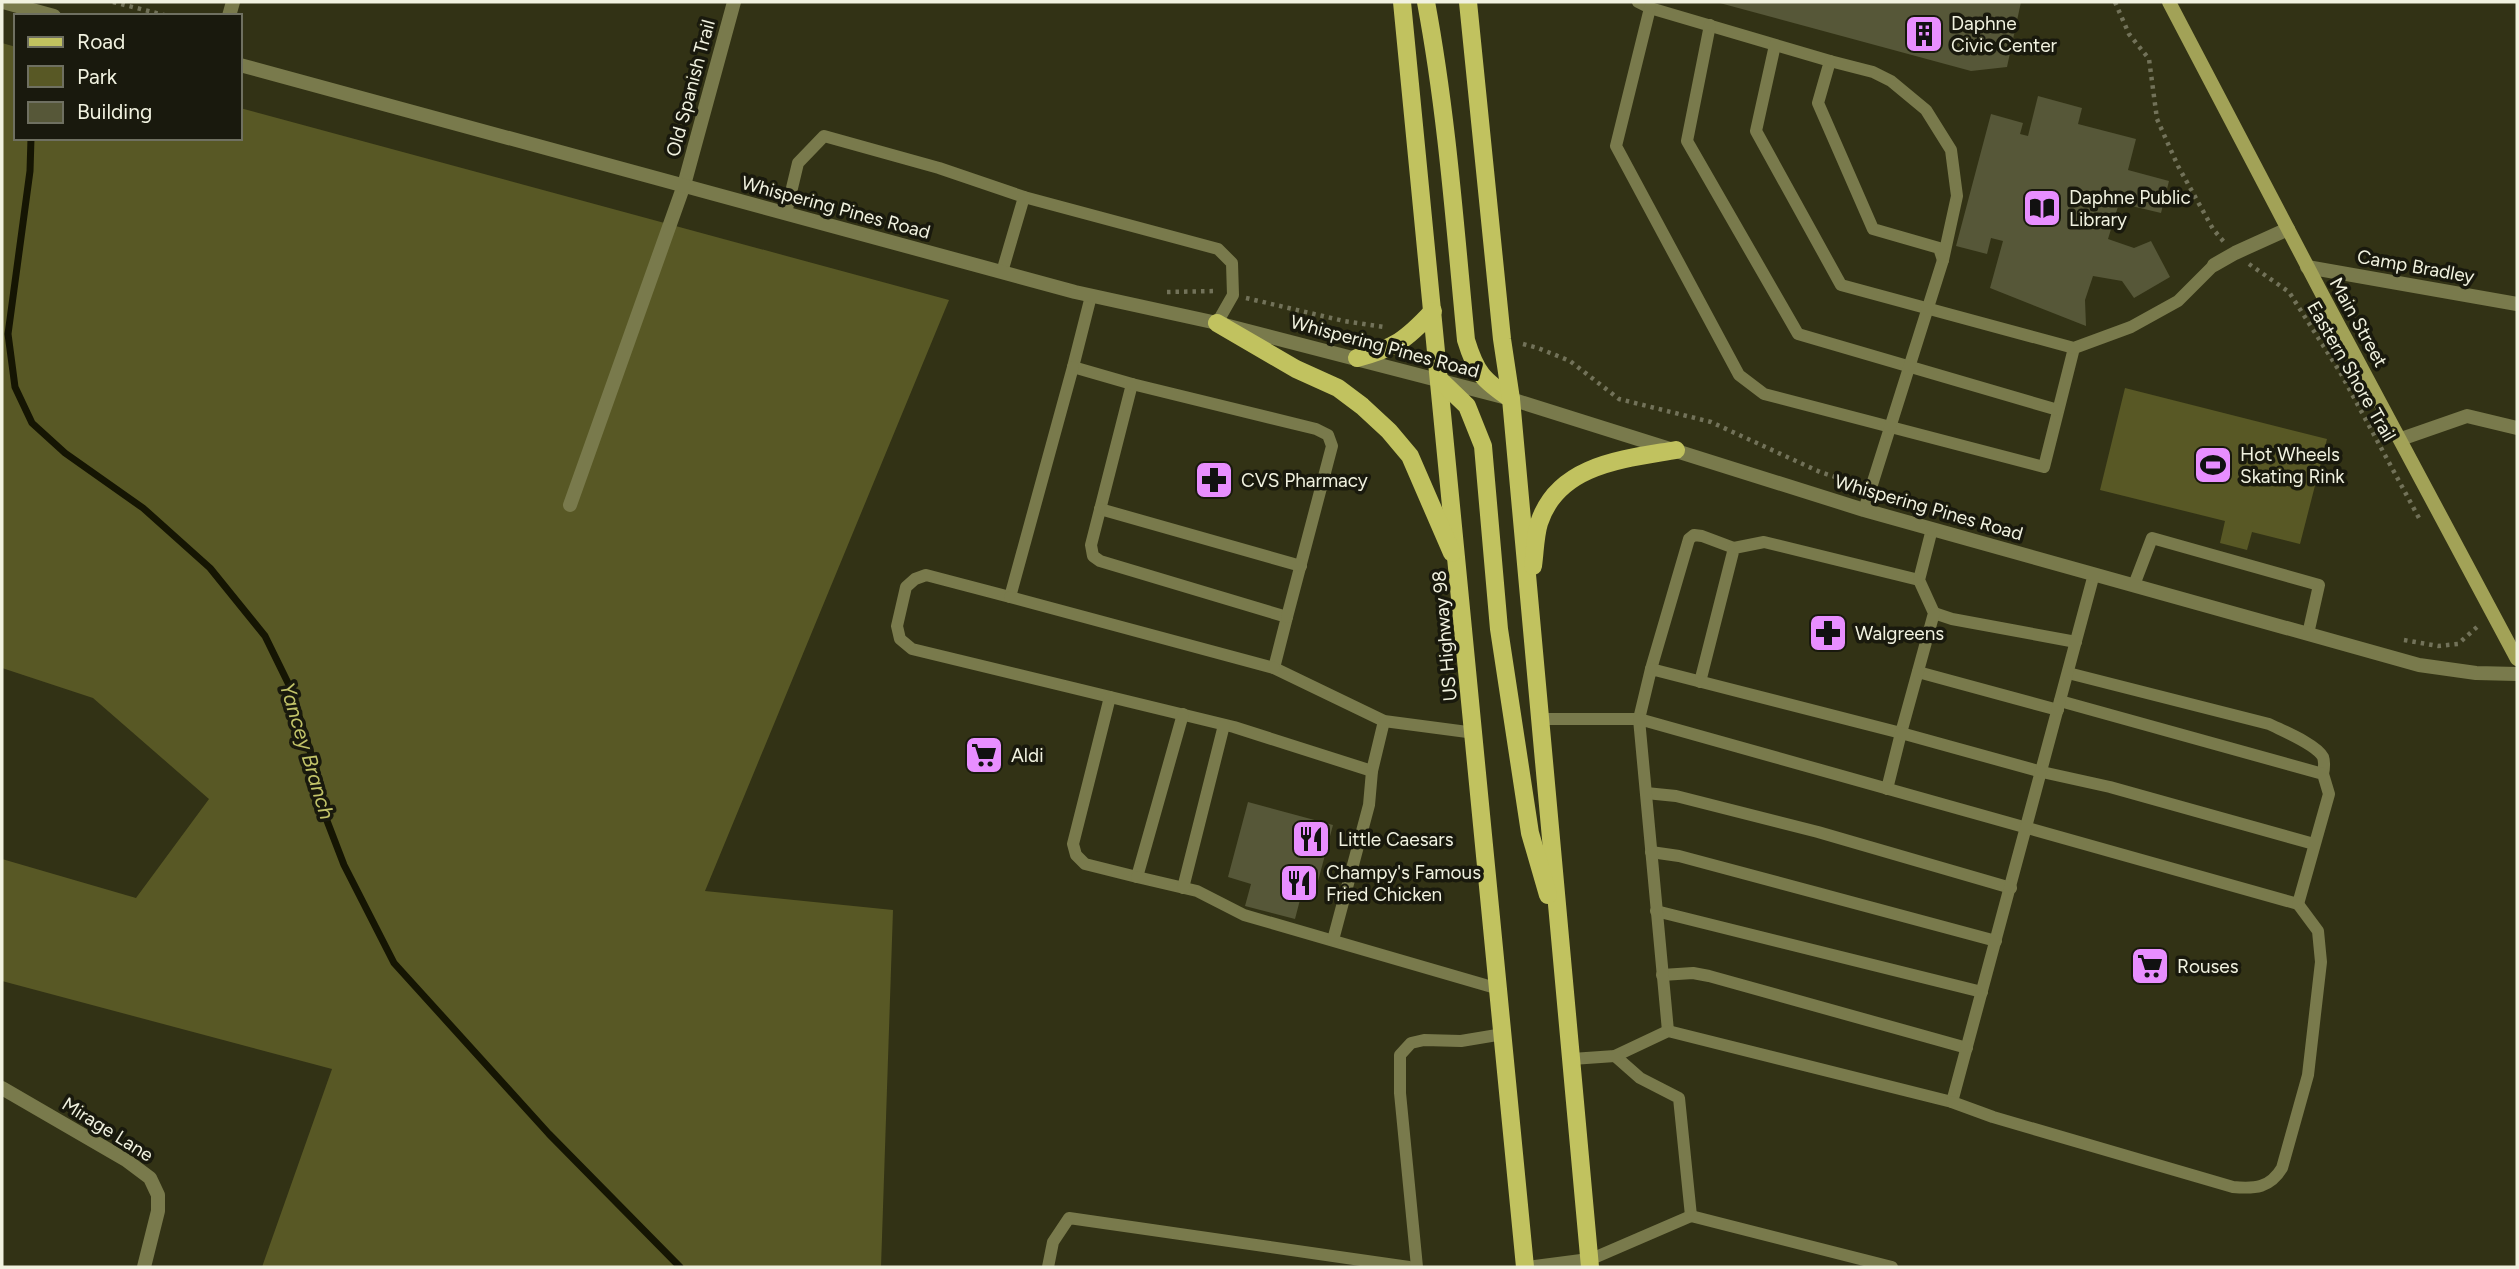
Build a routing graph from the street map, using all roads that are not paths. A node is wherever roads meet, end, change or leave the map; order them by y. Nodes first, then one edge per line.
1 (4, 2) edge
2 (734, 2) edge
3 (1402, 2) edge
4 (1426, 2) edge
5 (1468, 2) edge
6 (2169, 2) edge
7 (1644, 5) edge
8 (47, 14) edge
9 (1710, 25) junction
10 (1775, 45) junction
11 (1830, 61) junction
12 (242, 66) edge
13 (684, 185) junction
14 (1024, 197) junction
15 (786, 213) junction
16 (2288, 229) junction
17 (1943, 260) junction
18 (2214, 265) joint
19 (2307, 267) junction
20 (1002, 272) junction
21 (1091, 296) junction
22 (2517, 304) edge
23 (1928, 309) junction
24 (1433, 312) junction
25 (1217, 323) junction
26 (2074, 348) junction
27 (1357, 358) junction
28 (1073, 367) junction
29 (1910, 368) junction
30 (1440, 380) junction
31 (1132, 384) junction
32 (1511, 399) junction
33 (2058, 410) junction
34 (1891, 426) junction
35 (2517, 428) edge
36 (2401, 439) junction
37 (1676, 450) junction
38 (570, 505) dead end
39 (1100, 509) junction
40 (1864, 510) junction
41 (1932, 529) junction
42 (1734, 548) junction
43 (1301, 566) junction
44 (1459, 569) junction
45 (2094, 574) junction
46 (1919, 580) junction
47 (2134, 585) junction
48 (1010, 597) junction
49 (1529, 601) junction
50 (1934, 613) junction
51 (1287, 617) junction
52 (2308, 634) junction
53 (2511, 635) edge
54 (2076, 642) junction
55 (2517, 659) edge
56 (1274, 668) junction
57 (1651, 669) junction
58 (1918, 672) junction
59 (2068, 673) junction
60 (2517, 674) edge
61 (1699, 682) junction
62 (1110, 697) junction
63 (2059, 706) junction
64 (1183, 714) junction
65 (1540, 719) junction
66 (1639, 719) junction
67 (1384, 721) junction
68 (1224, 725) junction
69 (1475, 733) junction
70 (1902, 733) junction
71 (1372, 771) junction
72 (2042, 772) junction
73 (2323, 774) junction
74 (1887, 789) junction
75 (1646, 793) junction
76 (2027, 828) junction
77 (2315, 844) junction
78 (1651, 852) junction
79 (1137, 877) junction
80 (1183, 888) junction
81 (2011, 888) junction
82 (2298, 904) junction
83 (1656, 911) junction
84 (1560, 935) junction
85 (1333, 940) junction
86 (1996, 941) junction
87 (1662, 975) junction
88 (1499, 989) junction
89 (1982, 992) junction
90 (1668, 1031) junction
91 (1503, 1034) junction
92 (1967, 1048) junction
93 (1615, 1056) junction
94 (1572, 1059) junction
95 (2, 1088) edge
96 (1952, 1102) junction
97 (1691, 1216) junction
98 (1589, 1264) edge
99 (144, 1267) edge
100 (1048, 1267) edge
101 (1409, 1267) edge
102 (1417, 1267) edge
103 (1525, 1267) edge
104 (1535, 1267) edge
105 (1892, 1267) edge

1 - 8 street
2 - 13 street, Old Spanish Trail
3 - 24 main road, US Highway 98
4 - 32 main road
5 - 32 main road
6 - 16 main road, Main Street
7 - 9 lane
7 - 34 lane
9 - 10 lane
9 - 29 lane
10 - 11 lane
10 - 23 lane
11 - 17 lane
11 - 17 lane
12 - 13 street, Whispering Pines Road
13 - 15 street, Whispering Pines Road
13 - 38 street, Old Spanish Trail
14 - 15 lane
14 - 20 lane
14 - 25 lane
15 - 20 street, Whispering Pines Road
16 - 18 street
16 - 19 main road, Main Street
17 - 23 lane
18 - 26 lane
19 - 22 street, Camp Bradley
19 - 36 main road, Main Street
20 - 21 street, Whispering Pines Road
21 - 25 street, Whispering Pines Road
21 - 28 lane
23 - 26 lane
23 - 29 lane
24 - 27 main road
24 - 30 main road, US Highway 98
25 - 27 street, Whispering Pines Road
25 - 44 main road
26 - 33 lane
27 - 30 street, Whispering Pines Road
28 - 31 lane
28 - 48 lane
29 - 33 lane
29 - 34 lane
30 - 32 street, Whispering Pines Road
30 - 44 main road, US Highway 98
30 - 84 main road
31 - 39 lane
31 - 43 lane
32 - 37 street, Whispering Pines Road
32 - 49 main road
33 - 34 lane
34 - 40 lane
35 - 36 street
36 - 53 main road, Main Street
37 - 40 street, Whispering Pines Road
37 - 49 main road
39 - 43 lane
39 - 51 lane
40 - 41 street, Whispering Pines Road
41 - 45 street, Whispering Pines Road
41 - 46 lane
42 - 46 lane
42 - 57 lane
42 - 61 lane
43 - 51 lane
44 - 69 main road, US Highway 98
45 - 47 street, Whispering Pines Road
45 - 54 lane
46 - 50 lane
47 - 52 street, Whispering Pines Road
47 - 52 lane
48 - 56 lane
48 - 62 lane
49 - 65 main road
50 - 54 lane
50 - 58 lane
51 - 56 lane
52 - 60 street, Whispering Pines Road
53 - 55 main road, Main Street
54 - 59 lane
56 - 67 lane
57 - 61 lane
57 - 66 lane
58 - 63 lane
58 - 70 lane
59 - 63 lane
59 - 73 lane
61 - 70 lane
62 - 64 lane
62 - 79 lane
63 - 72 lane
63 - 73 lane
64 - 68 lane
64 - 79 lane
65 - 66 lane
65 - 84 main road
66 - 74 lane
66 - 75 lane
67 - 69 lane
67 - 71 lane
68 - 71 lane
68 - 80 lane
69 - 88 main road, US Highway 98
70 - 72 lane
70 - 74 lane
71 - 85 lane
72 - 76 lane
72 - 77 lane
73 - 77 lane
74 - 76 lane
75 - 78 lane
75 - 81 lane
76 - 81 lane
76 - 82 lane
77 - 82 lane
78 - 83 lane
78 - 86 lane
79 - 80 lane
80 - 85 lane
81 - 86 lane
82 - 96 lane
83 - 87 lane
83 - 89 lane
84 - 94 main road
85 - 88 lane
86 - 89 lane
87 - 90 lane
87 - 92 lane
88 - 91 main road, US Highway 98
89 - 92 lane
90 - 93 lane
90 - 96 lane
91 - 102 lane
91 - 103 main road, US Highway 98
92 - 96 lane
93 - 94 lane
93 - 97 lane
94 - 98 main road
95 - 99 street, Mirage Lane
97 - 98 lane
97 - 105 lane
98 - 104 street
100 - 101 lane

